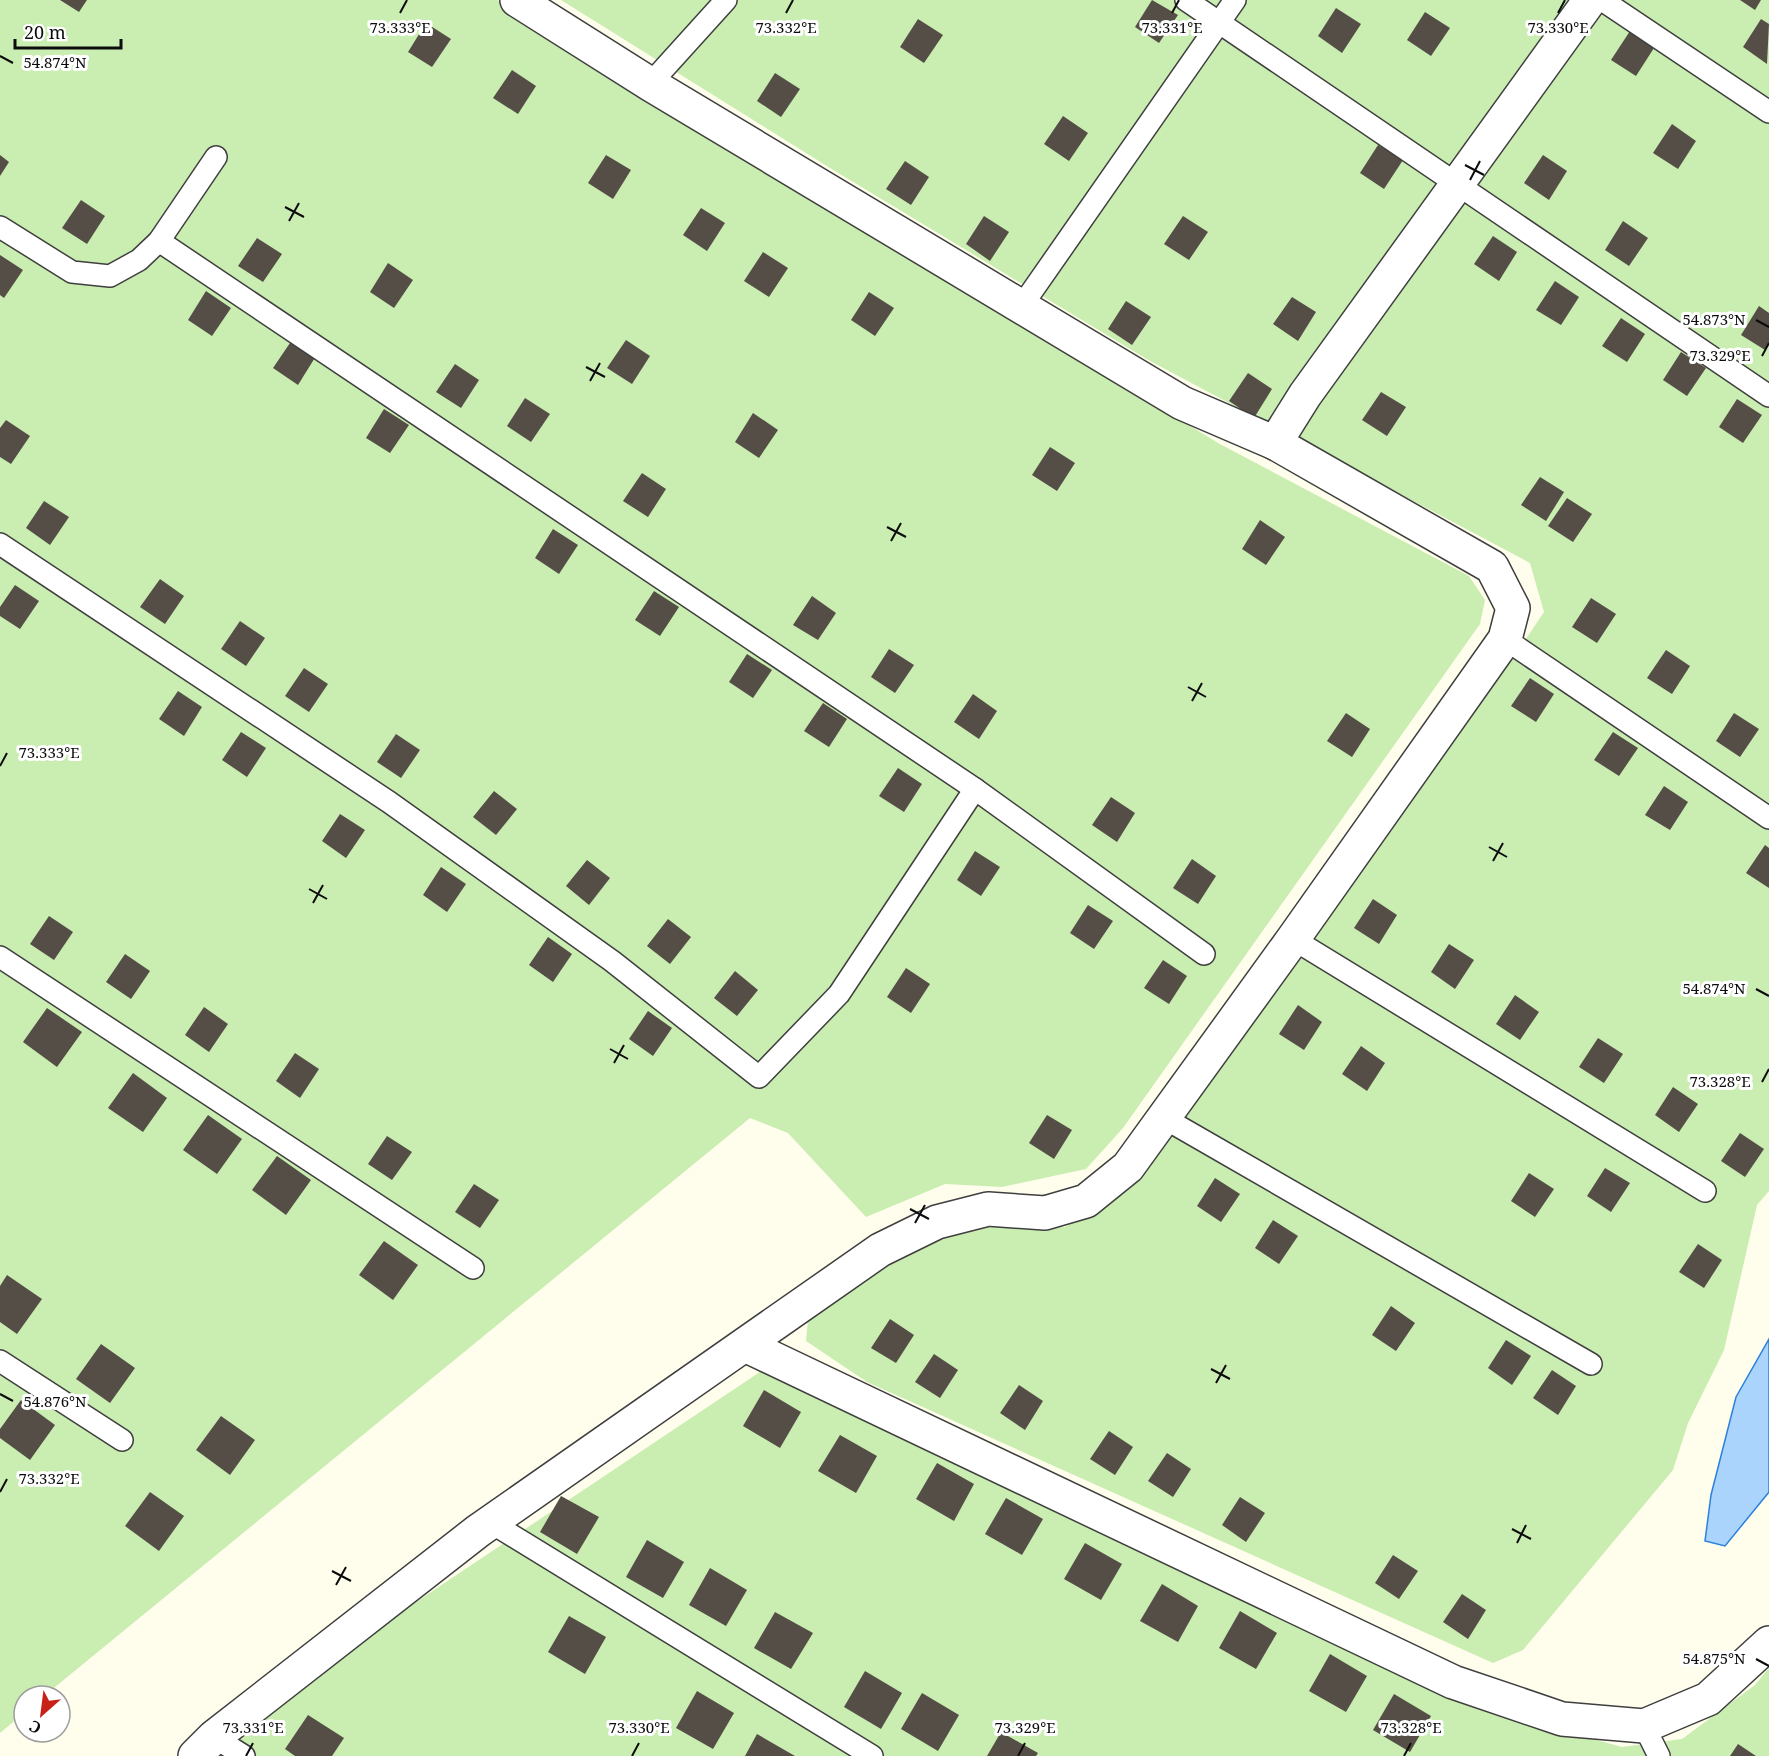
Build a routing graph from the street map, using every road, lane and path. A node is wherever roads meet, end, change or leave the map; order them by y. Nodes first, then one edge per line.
1 (517, 0) edge
2 (726, 0) edge
3 (1186, 0) edge
4 (1235, 0) edge
5 (1590, 0) edge
6 (1602, 0) edge
7 (1219, 22) junction
8 (650, 84) junction
9 (1769, 112) edge
10 (216, 157) dead end
11 (1456, 184) junction
12 (0, 227) edge
13 (159, 241) junction
14 (1021, 308) junction
15 (1769, 396) edge
16 (1275, 443) junction
17 (0, 544) edge
18 (1505, 639) junction
19 (975, 789) junction
20 (1769, 818) edge
21 (1293, 939) junction
22 (1203, 954) dead end
23 (0, 957) edge
24 (1164, 1118) junction
25 (1705, 1191) dead end
26 (473, 1268) dead end
27 (745, 1345) junction
28 (0, 1361) edge
29 (1591, 1364) dead end
30 (122, 1440) dead end
31 (490, 1522) junction
32 (1769, 1643) edge
33 (1644, 1726) junction
34 (204, 1747) edge
35 (244, 1756) edge
36 (872, 1756) edge
37 (1659, 1756) edge

1 - 8 street
2 - 8 lane
3 - 7 lane
4 - 7 lane
5 - 11 street
6 - 9 lane
7 - 11 lane
7 - 14 lane
8 - 14 street
10 - 13 lane
11 - 15 lane
11 - 16 street
12 - 13 lane
13 - 19 lane
14 - 16 street
16 - 18 street
17 - 19 lane
18 - 20 lane
18 - 21 street
19 - 22 lane
21 - 24 street
21 - 25 lane
23 - 26 lane
24 - 27 street
24 - 29 lane
27 - 31 street
27 - 33 street
28 - 30 lane
31 - 34 street
31 - 36 lane
32 - 33 street
33 - 37 lane
34 - 35 lane

